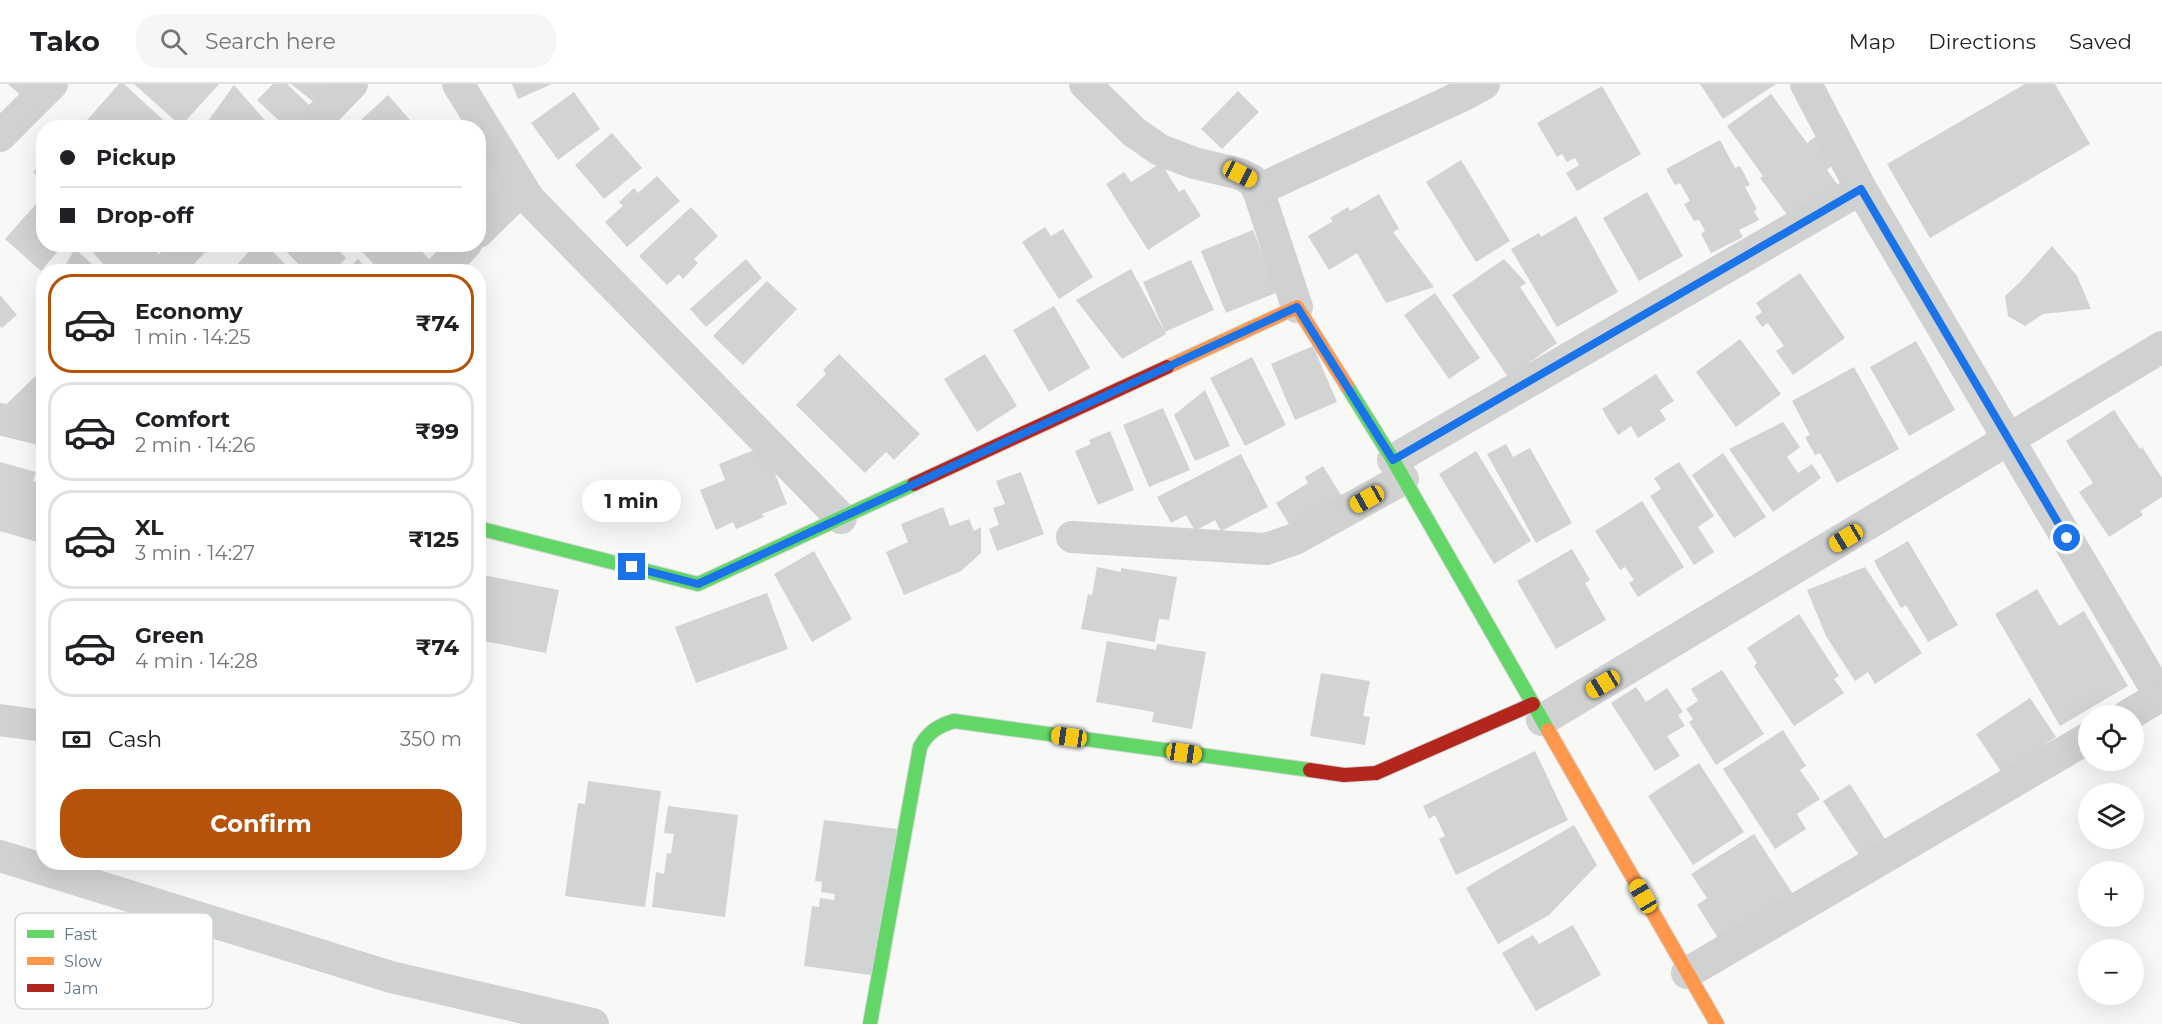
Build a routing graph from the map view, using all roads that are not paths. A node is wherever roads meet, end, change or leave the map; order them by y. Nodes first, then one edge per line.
1 (52, 84) edge
2 (352, 84) edge
3 (458, 84) edge
4 (1085, 84) edge
5 (1806, 84) edge
6 (1468, 88) edge
7 (317, 120) edge
8 (480, 120) edge
9 (486, 130) edge
10 (0, 136) edge
11 (522, 189) junction
12 (1861, 189) junction
13 (1258, 190) junction
14 (486, 224) edge
15 (183, 252) edge
16 (458, 252) edge
17 (172, 264) edge
18 (447, 264) edge
19 (1297, 307) junction
20 (2162, 346) edge
21 (36, 397) edge
22 (6, 421) edge
23 (36, 428) edge
24 (2008, 440) junction
25 (1398, 469) junction
26 (841, 518) junction
27 (486, 530) edge
28 (1072, 537) dead end
29 (2161, 695) edge
30 (2144, 706) edge
31 (1538, 712) junction
32 (0, 720) edge
33 (36, 725) edge
34 (2078, 744) edge
35 (0, 856) edge
36 (36, 867) edge
37 (45, 870) edge
38 (184, 913) edge
39 (213, 922) edge
40 (1687, 974) junction
41 (593, 1024) edge
42 (870, 1024) edge
43 (1717, 1024) edge

1 - 10 street
2 - 7 street
3 - 8 street
4 - 13 street
5 - 12 street
6 - 13 street
9 - 11 street
11 - 14 street
11 - 26 street
12 - 24 street
12 - 25 street
13 - 19 street
15 - 17 street
16 - 18 street
19 - 25 street
19 - 26 street
20 - 24 street
21 - 22 street
22 - 23 street
24 - 29 street
24 - 31 street
25 - 28 street
25 - 31 street
26 - 27 street
29 - 30 street
31 - 40 street
31 - 42 street
32 - 33 street
34 - 40 street
35 - 36 street
37 - 38 street
39 - 41 street
40 - 43 street

